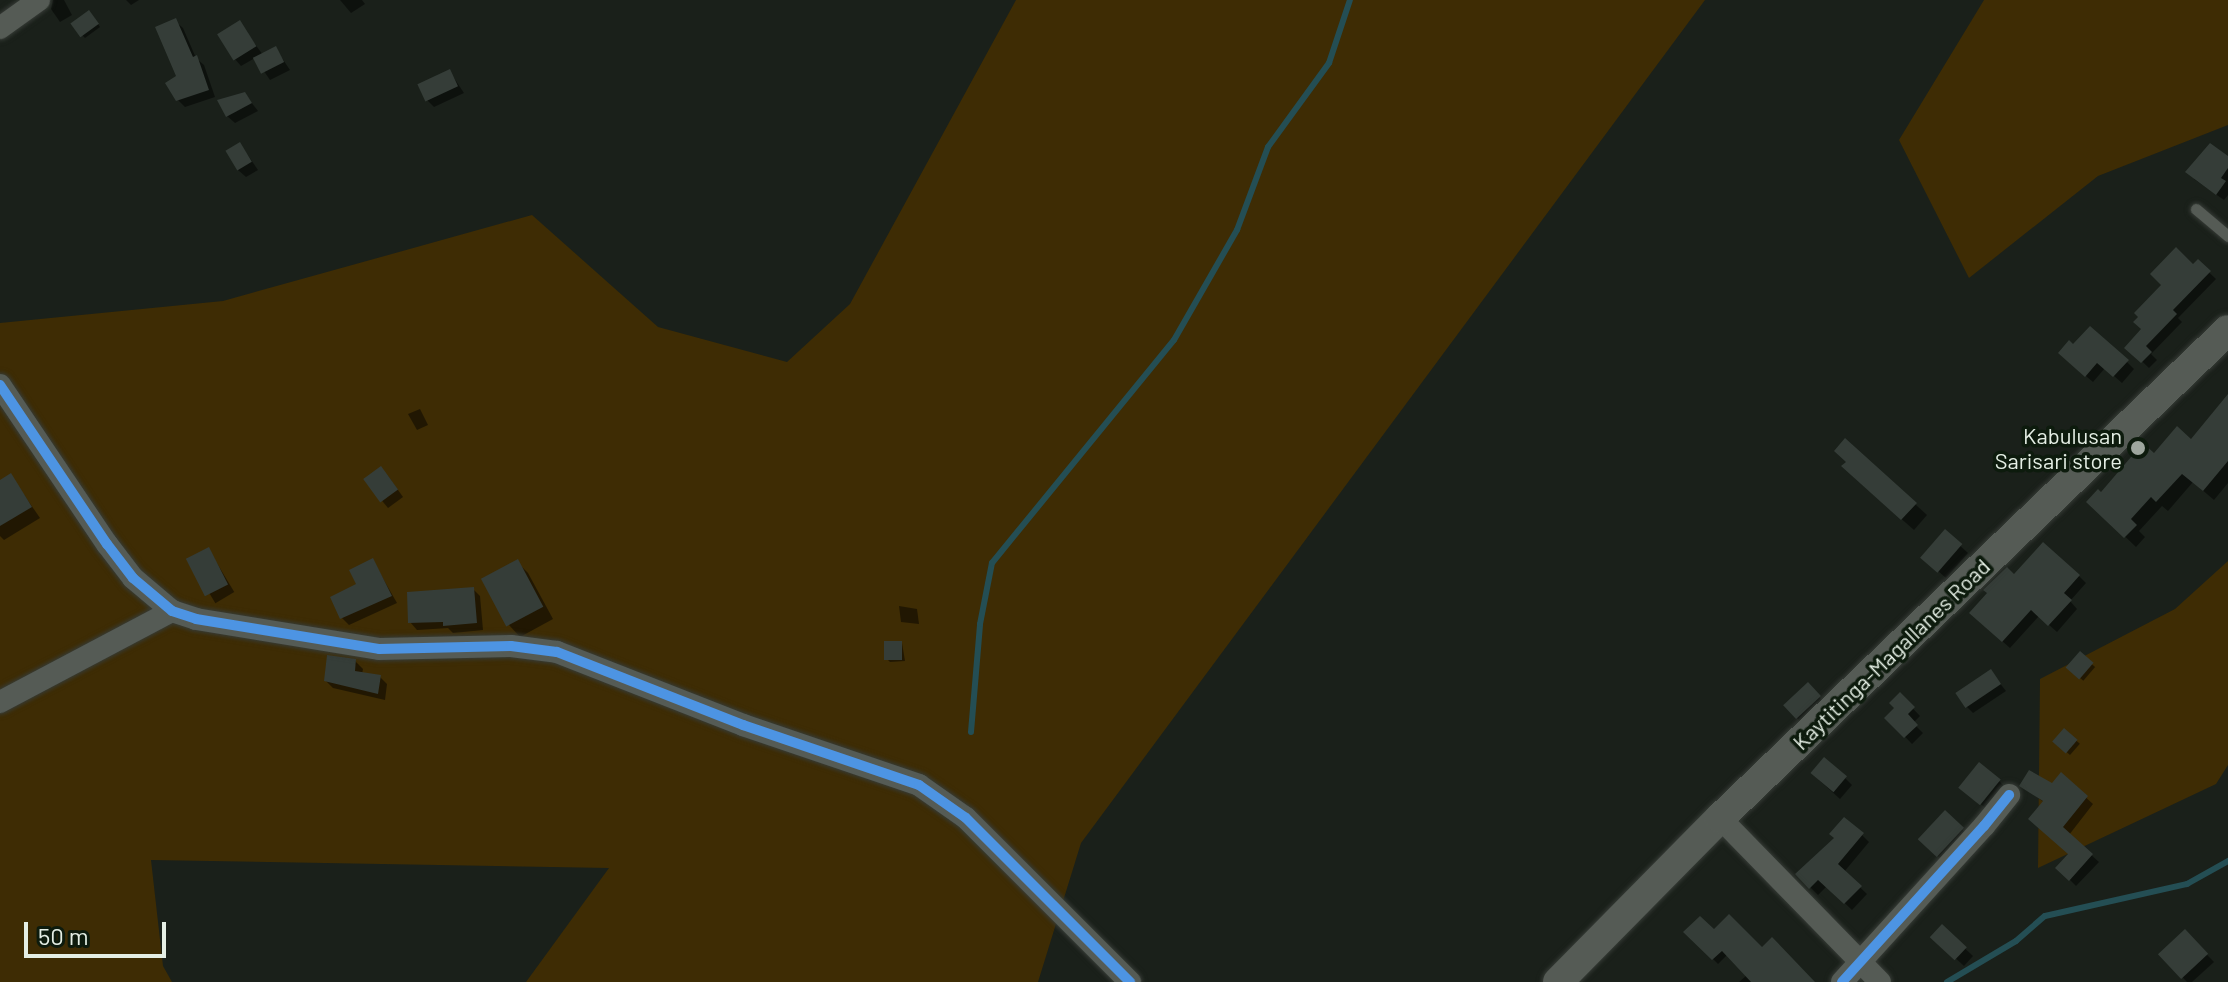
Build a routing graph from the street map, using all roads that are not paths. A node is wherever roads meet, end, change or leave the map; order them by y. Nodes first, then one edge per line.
1 (39, 0) edge
2 (0, 28) edge
3 (2196, 209) dead end
4 (2228, 236) edge
5 (2228, 330) edge
6 (0, 385) edge
7 (172, 611) junction
8 (0, 702) edge
9 (2009, 795) dead end
10 (1720, 818) junction
11 (1862, 963) junction
12 (1130, 982) edge
13 (1558, 982) edge
14 (1842, 982) edge
15 (1880, 982) edge

1 - 2 street
3 - 4 lane
5 - 10 main road, Kaytitinga-Magallanes Road
6 - 7 street
7 - 8 street
7 - 12 street
9 - 11 street
10 - 11 street
10 - 13 main road, Kaytitinga-Magallanes Road
11 - 14 street
11 - 15 street

